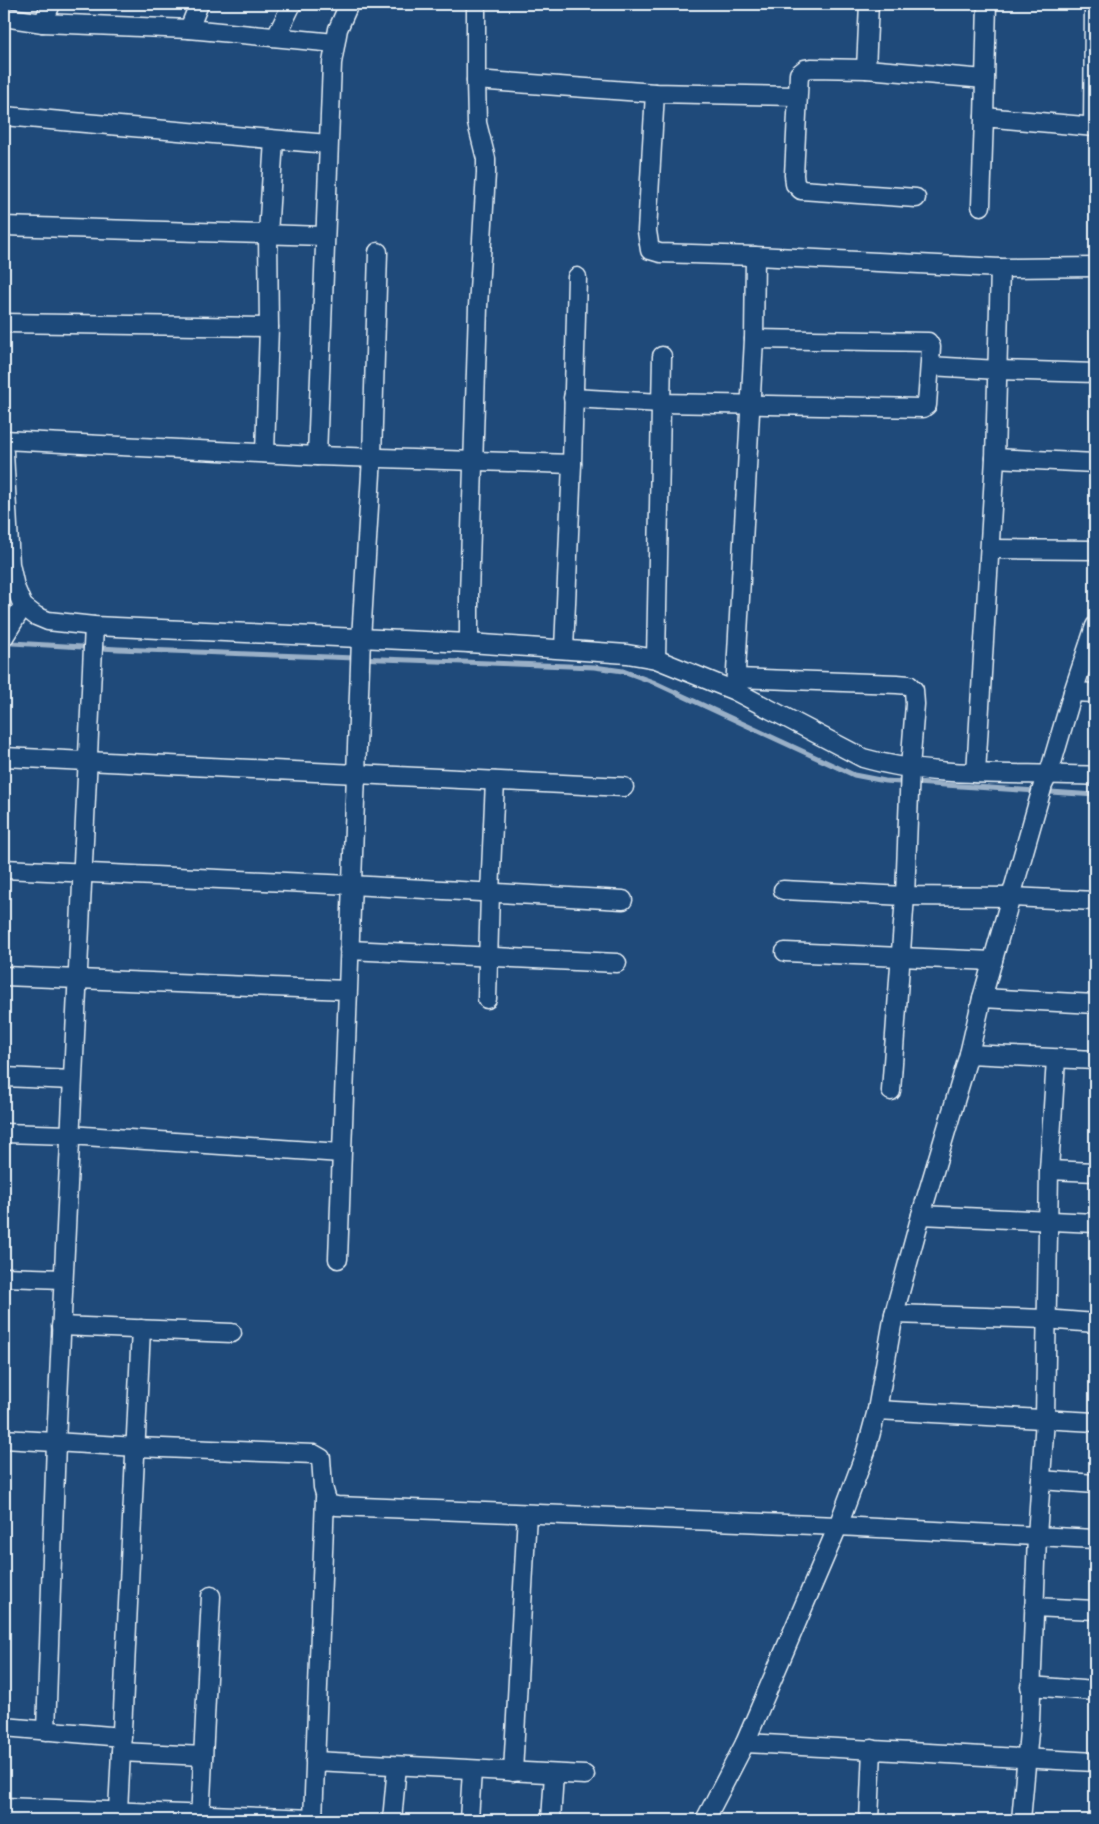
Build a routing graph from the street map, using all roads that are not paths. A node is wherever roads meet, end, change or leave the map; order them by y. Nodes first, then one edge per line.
1 (52, 4) edge
2 (198, 4) edge
3 (292, 4) edge
4 (349, 4) edge
5 (476, 4) edge
6 (869, 4) edge
7 (987, 4) edge
8 (1094, 10) edge
9 (4, 17) edge
10 (43, 23) junction
11 (189, 29) junction
12 (276, 37) junction
13 (335, 43) junction
14 (866, 69) junction
15 (985, 79) junction
16 (476, 80) junction
17 (654, 93) junction
18 (796, 96) junction
19 (4, 116) edge
20 (984, 117) junction
21 (1094, 127) edge
22 (274, 140) junction
23 (328, 144) junction
24 (916, 198) dead end
25 (981, 206) dead end
26 (4, 226) edge
27 (268, 234) junction
28 (324, 236) junction
29 (378, 252) dead end
30 (755, 256) junction
31 (1095, 267) edge
32 (1000, 268) junction
33 (577, 277) dead end
34 (4, 323) edge
35 (269, 327) junction
36 (754, 339) junction
37 (662, 356) dead end
38 (930, 366) junction
39 (998, 370) junction
40 (1095, 373) edge
41 (573, 398) junction
42 (661, 402) junction
43 (749, 404) junction
44 (4, 440) edge
45 (4, 452) edge
46 (265, 453) junction
47 (317, 456) junction
48 (372, 457) junction
49 (995, 458) junction
50 (474, 461) junction
51 (1095, 463) edge
52 (572, 464) junction
53 (990, 549) junction
54 (1095, 550) edge
55 (7, 564) edge
56 (23, 606) junction
57 (94, 626) junction
58 (1095, 626) edge
59 (4, 637) edge
60 (361, 639) junction
61 (469, 643) junction
62 (564, 649) junction
63 (656, 659) junction
64 (735, 685) junction
65 (1072, 692) junction
66 (1095, 693) edge
67 (4, 757) edge
68 (87, 762) junction
69 (910, 768) junction
70 (976, 773) junction
71 (356, 774) junction
72 (1095, 776) edge
73 (1046, 779) junction
74 (495, 781) junction
75 (624, 787) dead end
76 (4, 869) edge
77 (82, 873) junction
78 (351, 885) junction
79 (783, 890) dead end
80 (490, 893) junction
81 (905, 896) junction
82 (1012, 896) junction
83 (623, 900) dead end
84 (1095, 901) edge
85 (349, 950) junction
86 (785, 952) dead end
87 (488, 957) junction
88 (901, 957) junction
89 (993, 961) junction
90 (617, 963) dead end
91 (4, 976) edge
92 (77, 980) junction
93 (347, 990) junction
94 (982, 998) junction
95 (487, 999) dead end
96 (1095, 1004) edge
97 (968, 1054) junction
98 (1056, 1059) junction
99 (1095, 1060) edge
100 (4, 1077) edge
101 (72, 1080) junction
102 (891, 1091) dead end
103 (4, 1133) edge
104 (70, 1135) junction
105 (342, 1153) junction
106 (1049, 1170) junction
107 (1095, 1172) edge
108 (921, 1215) junction
109 (1048, 1220) junction
110 (1095, 1222) edge
111 (338, 1259) dead end
112 (4, 1277) edge
113 (63, 1280) junction
114 (894, 1314) junction
115 (1045, 1319) junction
116 (1095, 1323) edge
117 (61, 1326) junction
118 (142, 1329) junction
119 (232, 1333) dead end
120 (877, 1410) junction
121 (1045, 1419) junction
122 (1095, 1422) edge
123 (4, 1439) edge
124 (56, 1443) junction
125 (137, 1447) junction
126 (1040, 1480) junction
127 (1095, 1484) edge
128 (325, 1498) junction
129 (528, 1514) junction
130 (838, 1526) junction
131 (1037, 1536) junction
132 (1095, 1539) edge
133 (211, 1596) dead end
134 (1034, 1607) junction
135 (1095, 1610) edge
136 (1030, 1686) junction
137 (1095, 1691) edge
138 (4, 1727) edge
139 (46, 1730) junction
140 (745, 1744) junction
141 (122, 1745) junction
142 (872, 1749) junction
143 (203, 1756) junction
144 (1028, 1758) junction
145 (315, 1761) junction
146 (1095, 1762) edge
147 (397, 1766) junction
148 (472, 1770) junction
149 (513, 1772) junction
150 (554, 1774) junction
151 (585, 1775) dead end
152 (4, 1808) edge
153 (117, 1816) edge
154 (200, 1817) edge
155 (313, 1820) edge
156 (392, 1820) edge
157 (469, 1820) edge
158 (551, 1820) edge
159 (705, 1820) edge
160 (870, 1820) edge
161 (1021, 1820) edge

1 - 10 street
2 - 11 street
3 - 12 street
4 - 13 street
5 - 16 street
6 - 14 street
7 - 15 street
8 - 21 street
9 - 10 street
10 - 11 street
11 - 12 street
12 - 13 street
13 - 23 street
14 - 15 street
14 - 18 street
15 - 20 street
16 - 17 street
16 - 50 street
17 - 18 street
17 - 30 street
18 - 24 street
19 - 22 street
20 - 21 street
20 - 25 street
22 - 23 street
22 - 27 street
23 - 28 street
26 - 27 street
27 - 28 street
27 - 35 street
28 - 47 street
29 - 48 street
30 - 32 street
30 - 36 street
31 - 32 street
32 - 39 street
33 - 41 street
34 - 35 street
35 - 46 street
36 - 38 street
36 - 43 street
37 - 42 street
38 - 39 street
38 - 43 street
39 - 40 street
39 - 49 street
41 - 42 street
41 - 52 street
42 - 43 street
42 - 63 street
43 - 64 street
44 - 46 street
45 - 55 street
46 - 47 street
47 - 48 street
48 - 50 street
48 - 60 street
49 - 51 street
49 - 53 street
50 - 52 street
50 - 61 street
52 - 62 street
53 - 54 street
53 - 70 street
55 - 56 street
56 - 57 street
56 - 59 street
57 - 60 street
57 - 68 street
58 - 65 street
60 - 61 street
60 - 71 street
61 - 62 street
62 - 63 street
63 - 64 street
64 - 69 street
64 - 69 street
65 - 66 street
65 - 73 street
67 - 68 street
68 - 71 street
68 - 77 street
69 - 70 street
69 - 81 street
70 - 73 street
71 - 74 street
71 - 78 street
72 - 73 street
73 - 82 street
74 - 75 street
74 - 80 street
76 - 77 street
77 - 78 street
77 - 92 street
78 - 80 street
78 - 85 street
79 - 81 street
80 - 83 street
80 - 87 street
81 - 82 street
81 - 88 street
82 - 84 street
82 - 89 street
85 - 87 street
85 - 93 street
86 - 88 street
87 - 90 street
87 - 95 street
88 - 89 street
88 - 102 street
89 - 94 street
91 - 92 street
92 - 93 street
92 - 101 street
93 - 105 street
94 - 96 street
94 - 97 street
97 - 98 street
97 - 108 street
98 - 99 street
98 - 106 street
100 - 101 street
101 - 104 street
103 - 104 street
104 - 105 street
104 - 113 street
105 - 111 street
106 - 107 street
106 - 109 street
108 - 109 street
108 - 114 street
109 - 110 street
109 - 115 street
112 - 113 street
113 - 117 street
114 - 115 street
114 - 120 street
115 - 116 street
115 - 121 street
117 - 118 street
117 - 124 street
118 - 119 street
118 - 125 street
120 - 121 street
120 - 130 street
121 - 122 street
121 - 126 street
123 - 124 street
124 - 125 street
124 - 139 street
125 - 128 street
125 - 141 street
126 - 127 street
126 - 131 street
128 - 129 street
128 - 145 street
129 - 130 street
129 - 149 street
130 - 131 street
130 - 140 street
131 - 132 street
131 - 134 street
133 - 143 street
134 - 135 street
134 - 136 street
136 - 137 street
136 - 144 street
138 - 139 street
139 - 141 street
140 - 142 street
140 - 159 street
141 - 143 street
141 - 153 street
142 - 144 street
142 - 160 street
143 - 154 street
144 - 146 street
144 - 161 street
145 - 147 street
145 - 155 street
147 - 148 street
147 - 156 street
148 - 149 street
148 - 157 street
149 - 150 street
150 - 151 street
150 - 158 street
152 - 153 street
153 - 154 street
154 - 155 street

